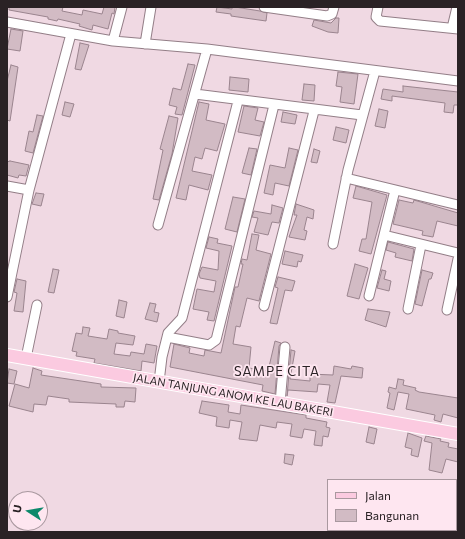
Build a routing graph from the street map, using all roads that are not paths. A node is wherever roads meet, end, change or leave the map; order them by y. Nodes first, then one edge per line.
1 (122, 7) edge
2 (151, 7) edge
3 (264, 7) edge
4 (334, 7) edge
5 (378, 7) edge
6 (457, 7) edge
7 (293, 9) edge
8 (7, 22) edge
9 (455, 29) edge
10 (71, 34) junction
11 (114, 41) junction
12 (144, 44) junction
13 (207, 49) junction
14 (375, 72) junction
15 (458, 81) edge
16 (195, 94) junction
17 (238, 101) junction
18 (274, 105) junction
19 (314, 111) junction
20 (362, 115) junction
21 (346, 178) junction
22 (7, 186) edge
23 (29, 190) junction
24 (395, 190) junction
25 (458, 205) edge
26 (158, 225) dead end
27 (384, 235) junction
28 (334, 244) dead end
29 (421, 245) junction
30 (458, 253) edge
31 (458, 259) edge
32 (10, 265) edge
33 (369, 296) dead end
34 (7, 297) edge
35 (37, 304) dead end
36 (264, 306) dead end
37 (408, 309) dead end
38 (447, 310) dead end
39 (167, 337) junction
40 (286, 347) dead end
41 (7, 355) edge
42 (26, 358) junction
43 (159, 382) junction
44 (280, 403) junction
45 (458, 434) edge

1 - 11 street
2 - 12 street
3 - 7 street
4 - 7 street
5 - 9 street
6 - 9 street
8 - 10 street
10 - 11 street
10 - 23 street
11 - 12 street
12 - 13 street
13 - 14 street
13 - 16 street
14 - 15 street
14 - 20 street
16 - 17 street
16 - 26 street
17 - 18 street
17 - 39 street
18 - 19 street
18 - 39 street
19 - 20 street
19 - 36 street
20 - 21 street
21 - 24 street
21 - 28 street
22 - 23 street
23 - 32 street
24 - 25 street
24 - 27 street
27 - 29 street
27 - 33 street
29 - 30 street
29 - 37 street
31 - 38 street
32 - 34 street
35 - 42 street
39 - 43 street
40 - 44 street
41 - 42 main road, JALAN TANJUNG ANOM KE LAU BAKERI
42 - 43 main road, JALAN TANJUNG ANOM KE LAU BAKERI
43 - 44 main road, JALAN TANJUNG ANOM KE LAU BAKERI
44 - 45 main road, JALAN TANJUNG ANOM KE LAU BAKERI

